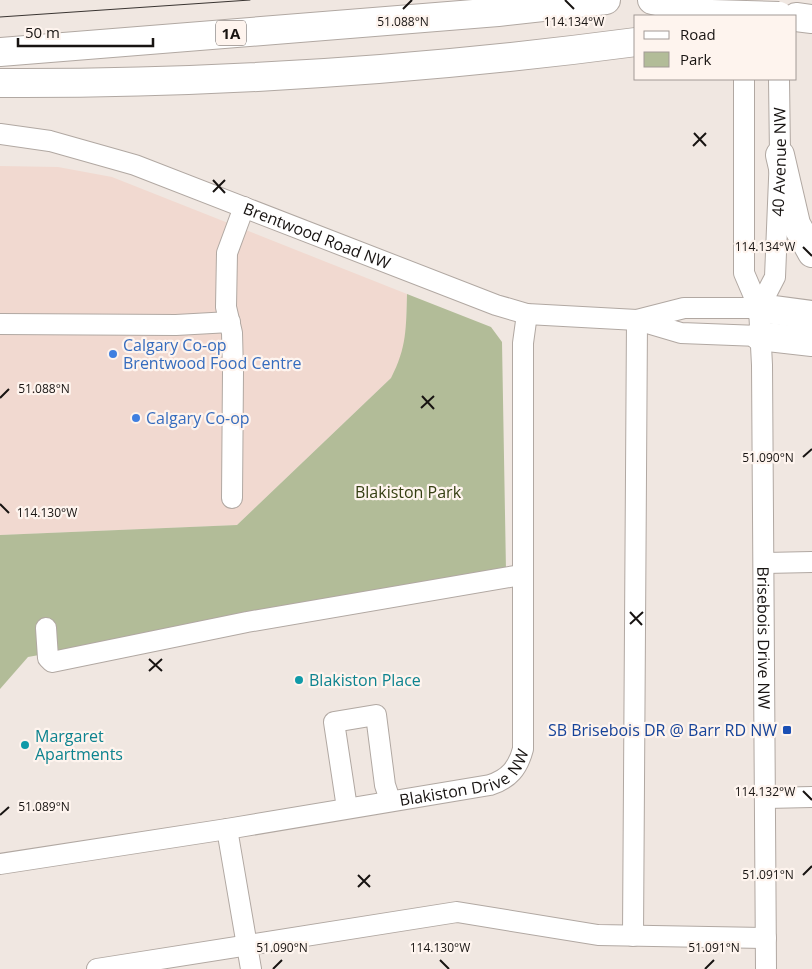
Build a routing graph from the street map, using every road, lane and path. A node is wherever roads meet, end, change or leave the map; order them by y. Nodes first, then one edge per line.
1 (606, 0) edge
2 (652, 0) edge
3 (744, 0) edge
4 (779, 0) edge
5 (720, 15) edge
6 (744, 15) edge
7 (790, 15) edge
8 (634, 42) edge
9 (0, 52) edge
10 (744, 80) edge
11 (779, 80) edge
12 (0, 83) edge
13 (0, 134) edge
14 (780, 156) junction
15 (244, 207) junction
16 (812, 253) edge
17 (759, 308) junction
18 (527, 314) junction
19 (812, 315) edge
20 (637, 320) junction
21 (230, 322) junction
22 (0, 324) edge
23 (759, 336) junction
24 (812, 342) edge
25 (232, 498) dead end
26 (812, 562) edge
27 (765, 563) junction
28 (521, 575) junction
29 (46, 628) dead end
30 (812, 797) edge
31 (766, 798) junction
32 (390, 800) junction
33 (347, 808) junction
34 (227, 829) junction
35 (0, 864) edge
36 (633, 936) junction
37 (766, 938) junction
38 (247, 944) junction
39 (97, 969) edge
40 (252, 969) edge
41 (766, 969) edge

1 - 9 highway, 1A
2 - 5 highway, bridge
3 - 6 street
4 - 7 street
8 - 12 highway
10 - 17 street, 40 Avenue NW
11 - 14 street, 40 Avenue NW
13 - 15 street, Brentwood Road NW
14 - 16 highway
14 - 17 street, 40 Avenue NW
15 - 18 street, Brentwood Road NW
15 - 21 street
17 - 19 highway
17 - 20 street, Brentwood Road NW
17 - 23 street, Brisebois Drive NW
18 - 20 street, Brentwood Road NW
18 - 28 street, Blakiston Drive NW
20 - 23 street, Brentwood Road NW
20 - 36 street
21 - 22 street
21 - 25 street
23 - 24 highway
23 - 27 street, Brisebois Drive NW
26 - 27 street
27 - 31 street, Brisebois Drive NW
28 - 29 street
28 - 32 street, Blakiston Drive NW
30 - 31 street
31 - 37 street, Brisebois Drive NW
32 - 33 street, Blakiston Drive NW
32 - 33 street
33 - 34 street, Blakiston Drive NW
34 - 35 street, Blakiston Drive NW
34 - 38 street
36 - 37 street
36 - 38 street
37 - 41 street, Brisebois Drive NW
38 - 39 street
38 - 40 street

